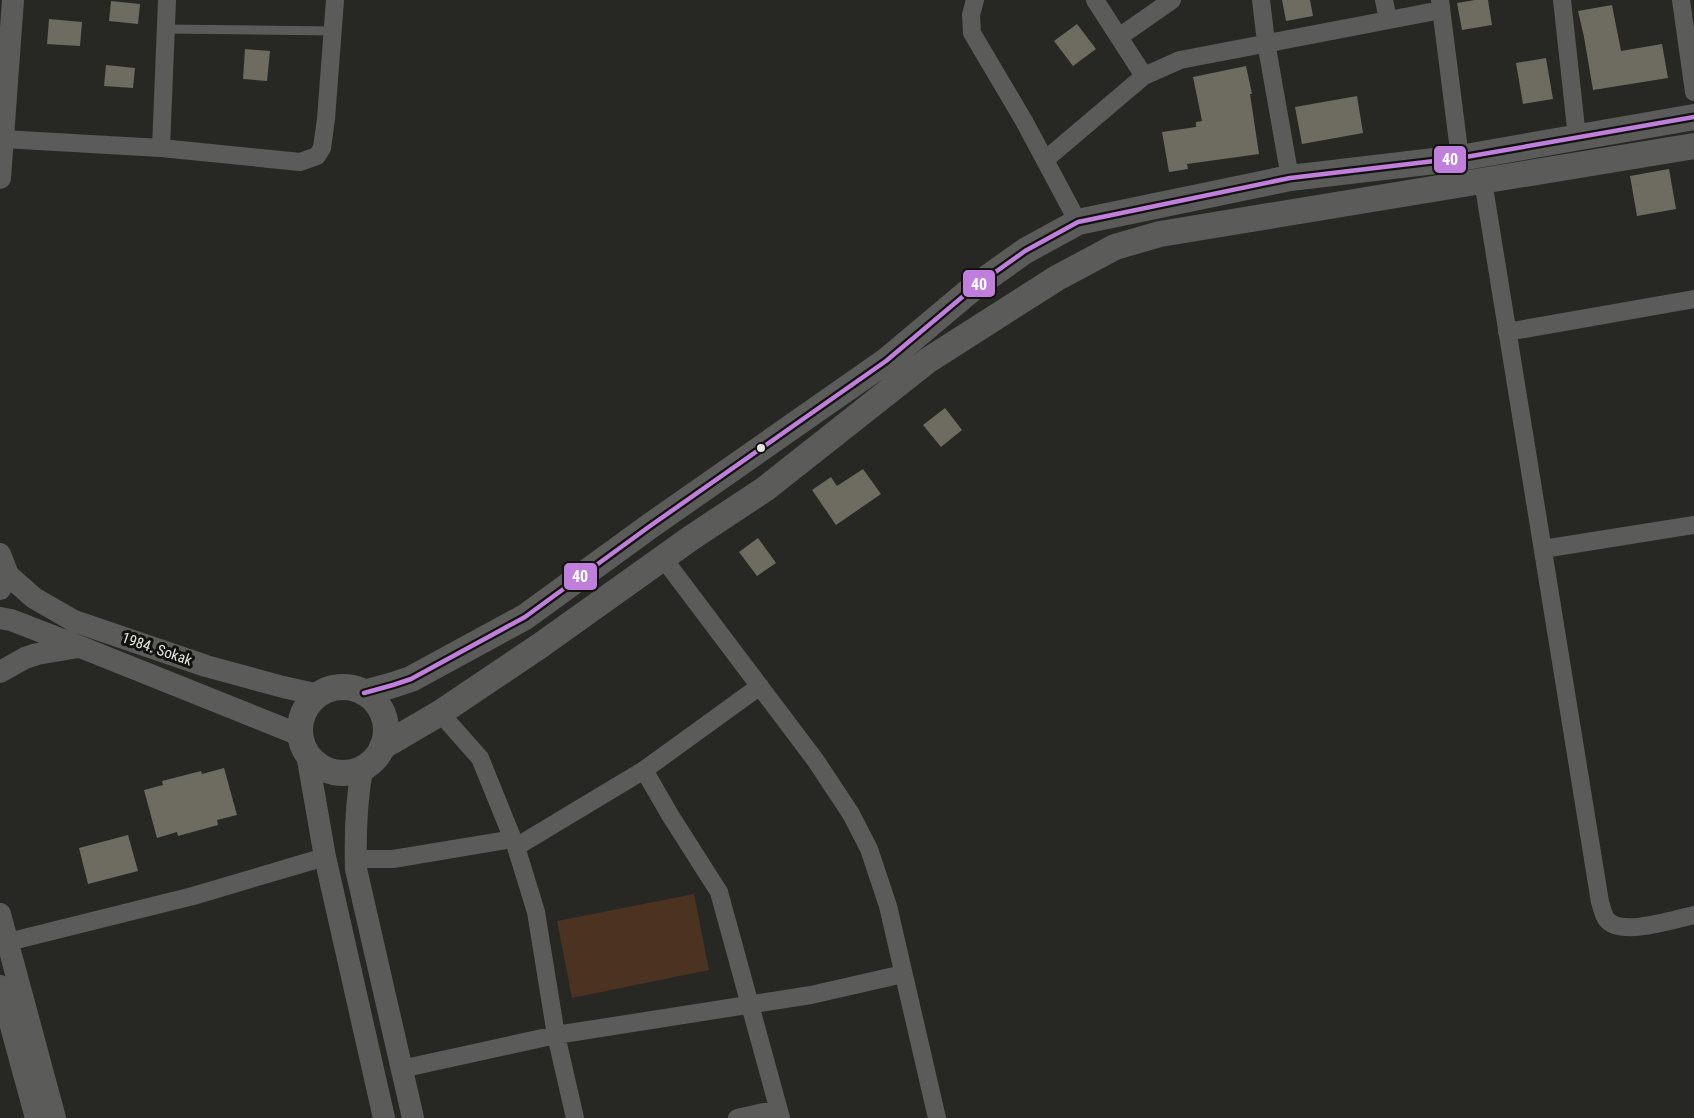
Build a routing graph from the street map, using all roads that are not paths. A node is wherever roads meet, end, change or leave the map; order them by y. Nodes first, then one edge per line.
1 (13, 0) edge
2 (167, 0) edge
3 (335, 0) edge
4 (975, 0) edge
5 (1095, 0) edge
6 (1172, 0) edge
7 (1261, 0) edge
8 (1384, 0) edge
9 (1562, 0) edge
10 (1681, 0) edge
11 (1440, 5) edge
12 (1388, 20) junction
13 (166, 29) junction
14 (332, 31) junction
15 (1119, 37) junction
16 (1266, 42) junction
17 (1143, 76) junction
18 (1694, 92) edge
19 (1694, 117) edge
20 (1577, 137) junction
21 (3, 139) junction
22 (1694, 146) edge
23 (161, 148) junction
24 (1460, 158) junction
25 (1045, 160) junction
26 (0, 178) edge
27 (1290, 178) junction
28 (1483, 181) junction
29 (1131, 211) junction
30 (1078, 222) junction
31 (1137, 240) junction
32 (1694, 299) edge
33 (1507, 332) junction
34 (1694, 525) edge
35 (1543, 549) junction
36 (663, 558) junction
37 (3, 572) edge
38 (0, 618) edge
39 (80, 647) junction
40 (0, 672) edge
41 (760, 686) junction
42 (364, 693) junction
43 (319, 694) junction
44 (440, 713) junction
45 (303, 744) junction
46 (382, 747) junction
47 (362, 769) junction
48 (644, 770) junction
49 (514, 843) junction
50 (325, 857) junction
51 (356, 859) junction
52 (0, 914) edge
53 (1694, 915) edge
54 (3, 943) edge
55 (903, 974) junction
56 (0, 986) edge
57 (750, 1005) junction
58 (556, 1035) junction
59 (402, 1069) junction
60 (780, 1114) edge
61 (36, 1118) edge
62 (55, 1118) edge
63 (383, 1118) edge
64 (413, 1118) edge
65 (575, 1118) edge
66 (737, 1118) edge
67 (936, 1118) edge

1 - 21 street
2 - 13 street
3 - 14 street
4 - 25 street
5 - 15 street
6 - 15 street
7 - 16 street
8 - 12 street
9 - 20 street
10 - 18 street
11 - 12 street
11 - 24 street
12 - 16 street
13 - 14 lane
13 - 23 street
14 - 23 street
15 - 17 street
16 - 17 street
16 - 27 street
17 - 25 street
19 - 20 main road
20 - 24 main road
21 - 23 street
21 - 26 street
22 - 28 main road
24 - 27 main road
25 - 30 street
27 - 29 main road
28 - 31 main road
28 - 33 street
29 - 30 main road
29 - 31 main road
30 - 42 main road
31 - 36 main road
32 - 33 street
33 - 35 street
34 - 35 street
35 - 53 street
36 - 41 street
36 - 44 main road
37 - 43 street, 1984. Sokak
38 - 39 street
39 - 40 street
39 - 45 street
41 - 48 street
41 - 55 street
42 - 43 main road
42 - 46 main road
43 - 45 main road
44 - 46 main road
44 - 49 street
45 - 47 main road
45 - 50 street
46 - 47 main road
47 - 51 street
48 - 49 street
48 - 57 street
49 - 51 street
49 - 58 street
50 - 54 street
50 - 63 street
51 - 59 street
52 - 54 street
54 - 62 street
55 - 57 street
55 - 67 street
56 - 61 street
57 - 58 street
57 - 60 street
58 - 59 street
58 - 65 street
59 - 64 street
60 - 66 street

